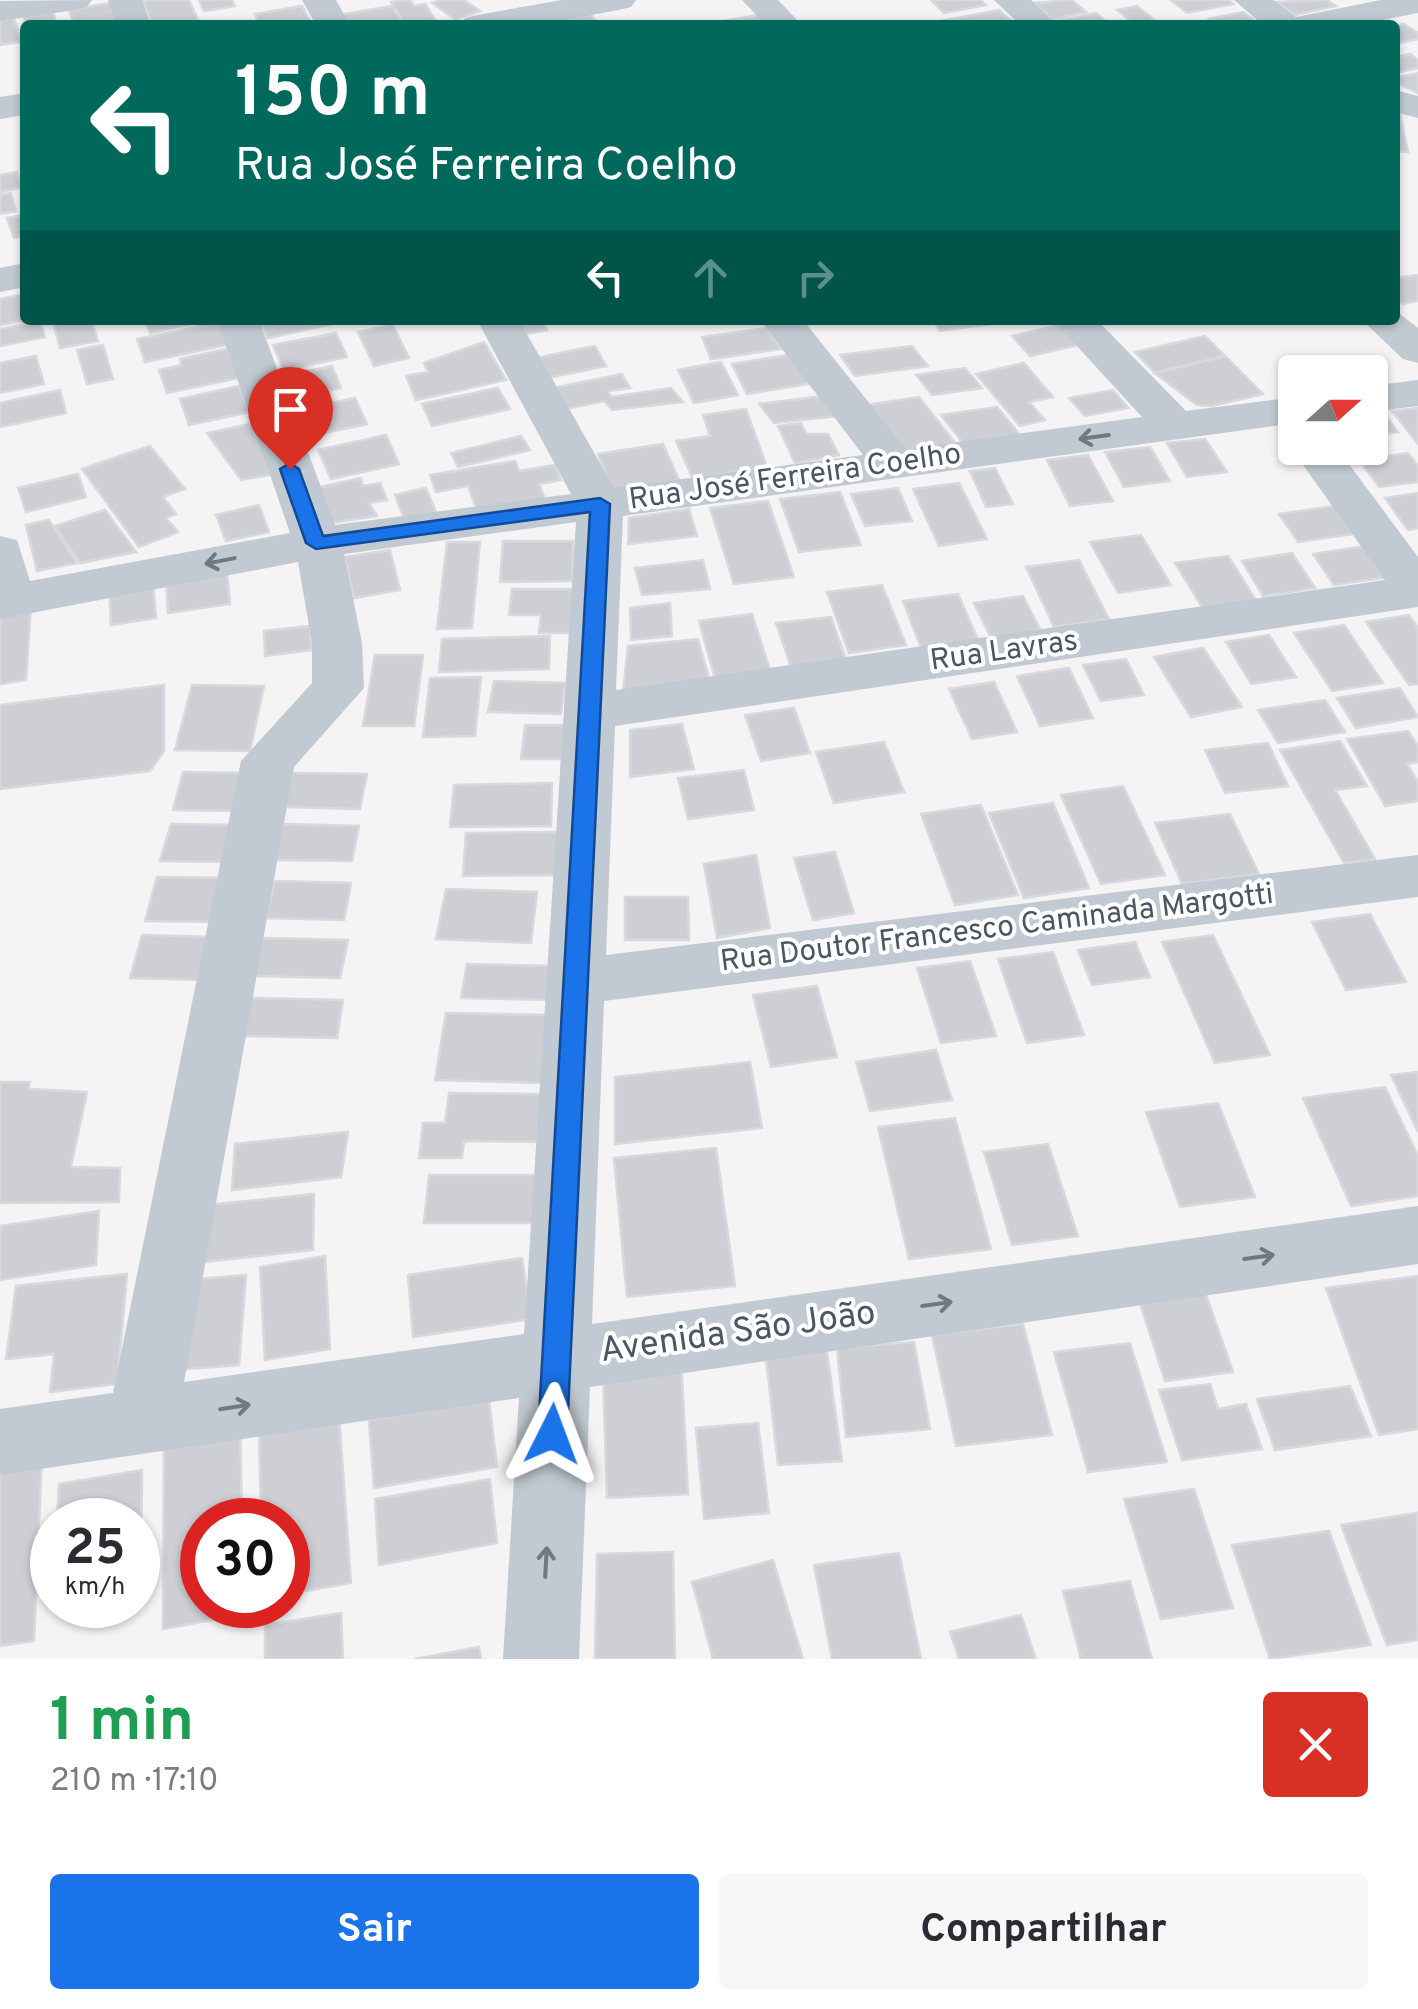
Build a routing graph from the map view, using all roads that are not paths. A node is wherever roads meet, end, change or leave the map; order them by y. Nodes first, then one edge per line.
1 (75, 0) edge
2 (619, 0) edge
3 (759, 0) edge
4 (1011, 0) edge
5 (1251, 0) edge
6 (1418, 3) edge
7 (0, 11) edge
8 (505, 20) edge
9 (780, 20) edge
10 (1034, 20) edge
11 (1277, 20) edge
12 (1330, 20) edge
13 (240, 325) edge
14 (501, 325) edge
15 (785, 325) edge
16 (1079, 325) edge
17 (1389, 325) edge
18 (1418, 350) edge
19 (1418, 393) edge
20 (1388, 397) edge
21 (1278, 423) edge
22 (1175, 426) junction
23 (894, 464) junction
24 (1329, 465) edge
25 (600, 504) junction
26 (316, 543) junction
27 (0, 551) edge
28 (1418, 591) edge
29 (5, 602) edge
30 (590, 712) junction
31 (1418, 876) edge
32 (576, 982) junction
33 (1418, 1234) edge
34 (556, 1359) junction
35 (142, 1421) junction
36 (0, 1442) edge
37 (541, 1659) edge

1 - 7 street
2 - 8 street
3 - 9 street
4 - 10 street
5 - 11 street
6 - 12 street
13 - 26 street
14 - 25 street
15 - 23 street
16 - 22 street
17 - 18 street
19 - 20 street
21 - 22 street, Rua José Ferreira Coelho
22 -> 23 street, Rua José Ferreira Coelho
23 - 25 street, Rua José Ferreira Coelho
24 - 28 street
25 - 26 street, Rua José Ferreira Coelho
25 - 30 street
26 -> 29 street, Rua José Ferreira Coelho
26 - 35 street
27 - 29 street
28 - 30 street, Rua Lavras
30 - 32 street
31 - 32 street, Rua Doutor Francesco Caminada Margotti
32 - 34 street
34 -> 33 street, Avenida São João
35 -> 34 street, Avenida São João
37 -> 34 street
35 - 36 street, Avenida São João

